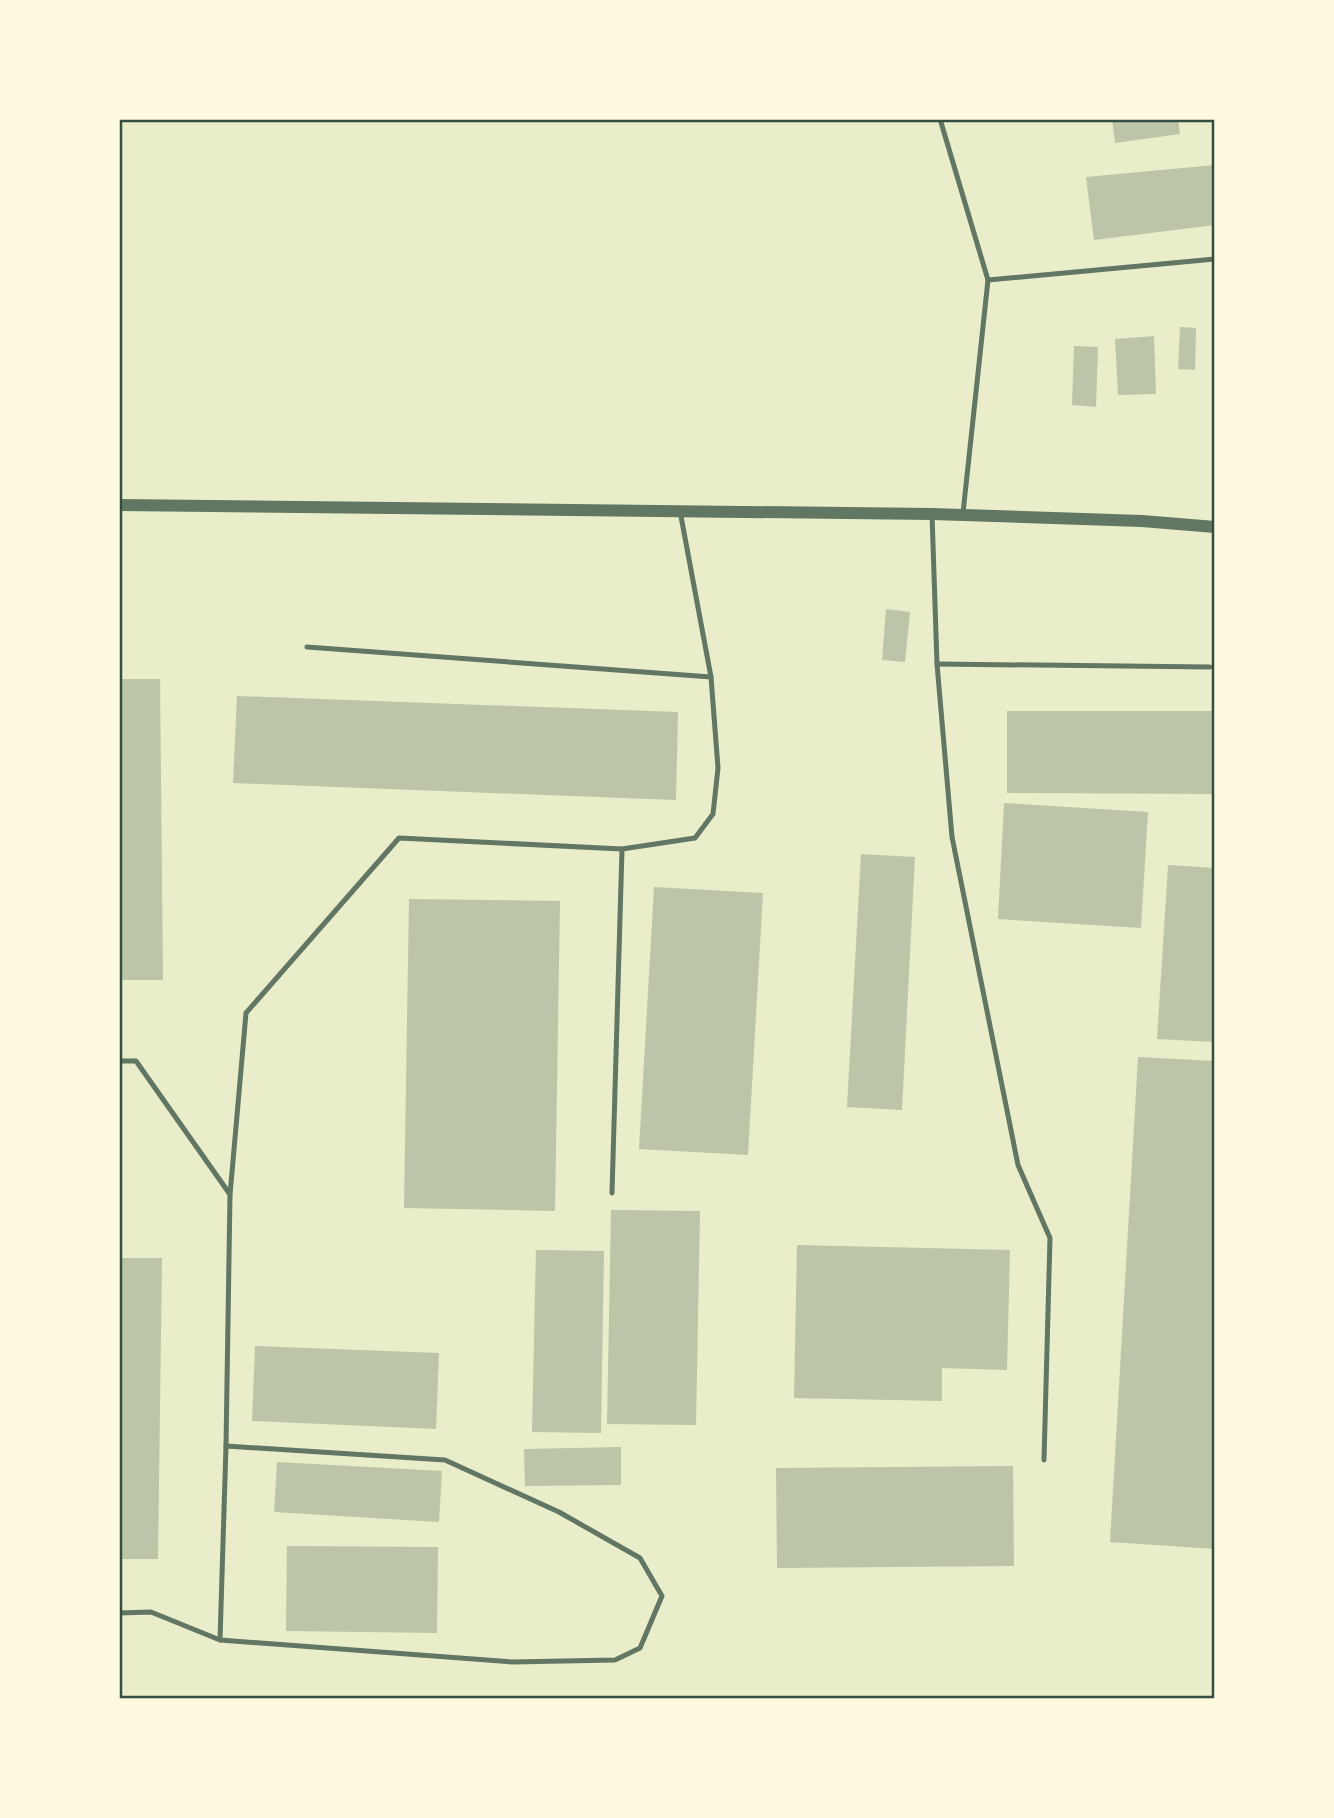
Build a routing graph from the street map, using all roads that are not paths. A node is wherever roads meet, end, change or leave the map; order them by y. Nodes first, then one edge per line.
1 (940, 119) edge
2 (1215, 259) edge
3 (988, 280) junction
4 (119, 505) edge
5 (680, 511) junction
6 (932, 514) junction
7 (963, 515) junction
8 (1215, 527) edge
9 (307, 647) dead end
10 (937, 664) junction
11 (1210, 667) dead end
12 (711, 677) junction
13 (622, 849) junction
14 (119, 1060) edge
15 (612, 1193) dead end
16 (230, 1195) junction
17 (226, 1446) junction
18 (1044, 1460) dead end
19 (119, 1613) edge
20 (220, 1640) junction

1 - 3 lane
2 - 3 lane
3 - 7 lane
4 - 5 street
5 - 6 street
5 - 12 lane
6 - 7 street
6 - 10 lane
7 - 8 street
9 - 12 lane
10 - 11 lane
10 - 18 lane
12 - 13 lane
13 - 15 lane
13 - 16 lane
14 - 16 lane
16 - 17 lane
17 - 20 lane
17 - 20 lane
19 - 20 lane

